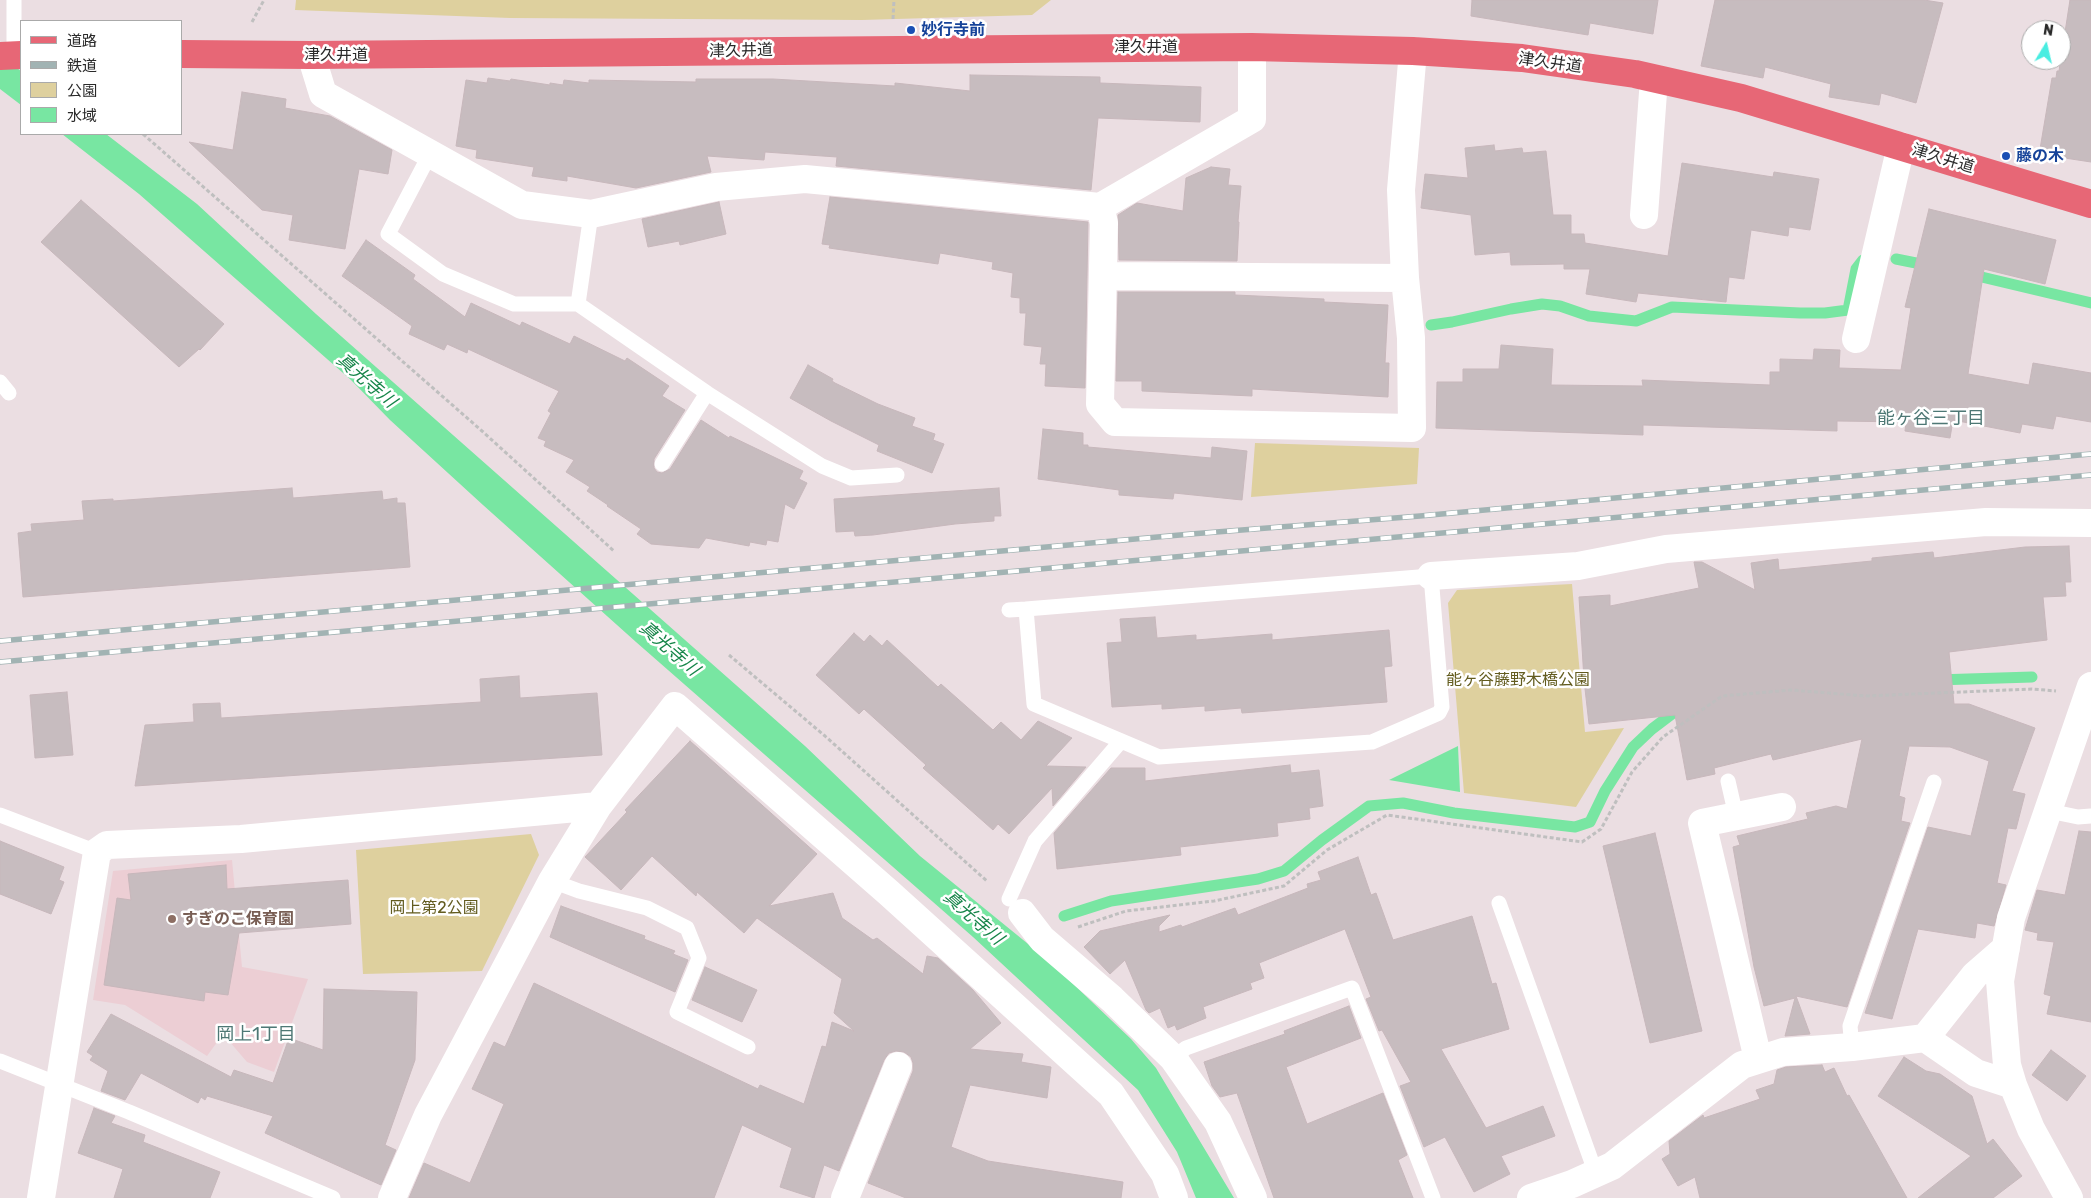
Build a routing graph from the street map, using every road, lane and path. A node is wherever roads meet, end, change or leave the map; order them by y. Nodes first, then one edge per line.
1 (14, 0) edge
2 (264, 0) edge
3 (249, 27) dead end
4 (1252, 47) junction
5 (1413, 50) junction
6 (182, 54) edge
7 (12, 55) edge
8 (311, 55) junction
9 (1654, 78) junction
10 (144, 135) edge
11 (1901, 146) junction
12 (430, 154) junction
13 (2091, 204) edge
14 (1100, 207) junction
15 (591, 214) junction
16 (1644, 215) dead end
17 (1103, 276) junction
18 (1405, 278) junction
19 (578, 304) junction
20 (1856, 339) dead end
21 (707, 393) junction
22 (662, 464) dead end
23 (897, 475) dead end
24 (2091, 524) edge
25 (615, 552) dead end
26 (1431, 576) junction
27 (1026, 609) junction
28 (1009, 610) dead end
29 (729, 655) dead end
30 (2090, 690) edge
31 (1122, 742) junction
32 (1728, 781) dead end
33 (1934, 782) dead end
34 (598, 806) junction
35 (1782, 807) dead end
36 (2049, 811) junction
37 (0, 816) edge
38 (1736, 816) junction
39 (2091, 816) edge
40 (97, 852) junction
41 (552, 881) junction
42 (1499, 903) dead end
43 (1016, 906) junction
44 (1042, 938) junction
45 (2006, 948) junction
46 (1925, 1038) junction
47 (748, 1047) dead end
48 (1852, 1047) junction
49 (1173, 1058) junction
50 (1758, 1058) junction
51 (0, 1061) edge
52 (898, 1066) dead end
53 (58, 1084) junction
54 (2013, 1085) junction
55 (1582, 1186) edge
56 (2061, 1194) edge
57 (41, 1198) edge
58 (333, 1198) edge
59 (392, 1198) edge
60 (845, 1198) edge
61 (1174, 1198) edge
62 (1253, 1198) edge
63 (1433, 1198) edge
64 (1531, 1198) edge

1 - 7 lane
2 - 3 path
4 - 5 main road, 津久井道
4 - 8 main road, 津久井道
4 - 14 street
5 - 9 main road, 津久井道
5 - 18 street
6 - 8 main road, 津久井道
8 - 12 street
9 - 11 main road, 津久井道
9 - 16 street
10 - 25 path
11 - 13 main road, 津久井道
11 - 20 street
12 - 15 street
12 - 19 lane
14 - 15 street
14 - 17 street
15 - 19 lane
17 - 18 street
17 - 18 street
19 - 21 lane
21 - 22 lane
21 - 23 lane
24 - 26 street
26 - 27 lane
26 - 31 lane
27 - 28 lane
27 - 31 lane
29 - 43 path
30 - 36 street
30 - 44 path
31 - 43 lane
32 - 38 lane
33 - 48 lane
34 - 40 street
34 - 41 street
34 - 61 street
35 - 38 street
36 - 39 lane
36 - 45 street
37 - 40 lane
38 - 50 street
40 - 53 street
41 - 47 lane
41 - 59 street
42 - 55 lane
43 - 44 street
44 - 49 street
45 - 46 street
45 - 54 street
46 - 48 street
46 - 54 street
48 - 50 street
49 - 62 street
49 - 63 lane
50 - 55 street
51 - 53 lane
52 - 60 street
53 - 57 street
53 - 58 lane
54 - 56 street
55 - 64 street

